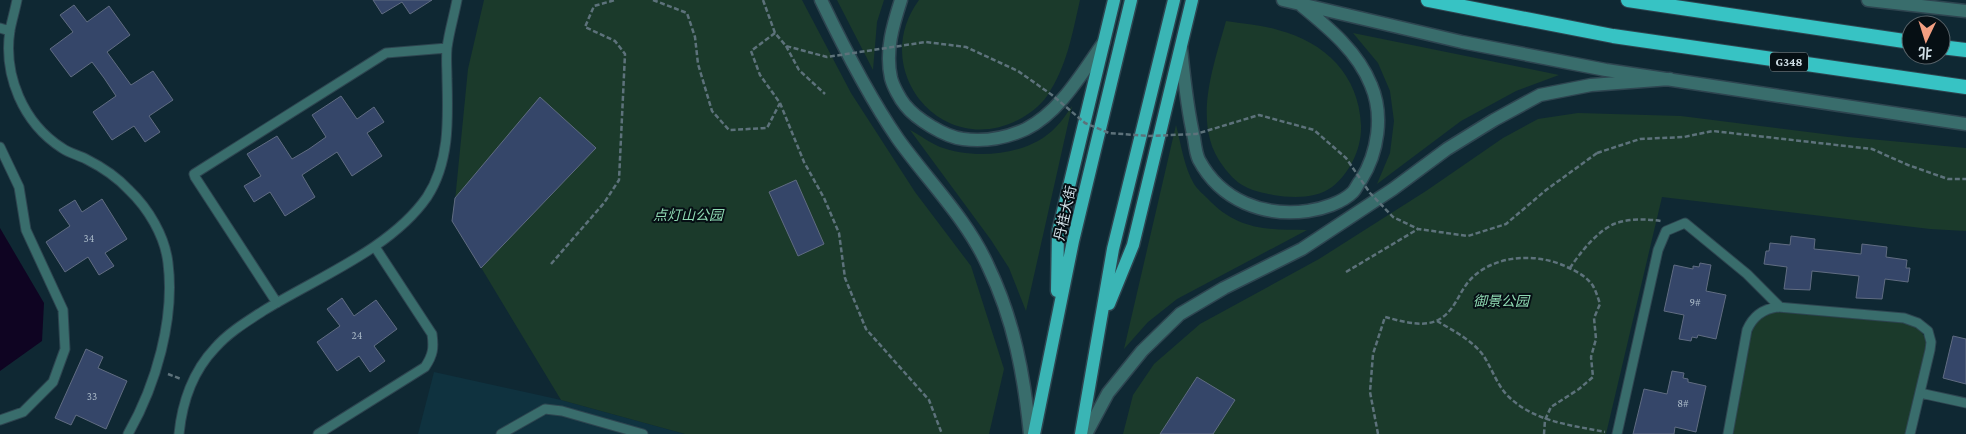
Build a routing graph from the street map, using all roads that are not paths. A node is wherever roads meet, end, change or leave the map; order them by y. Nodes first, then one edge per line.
1 (17, 0) edge
2 (457, 0) edge
3 (821, 0) edge
4 (901, 0) edge
5 (1114, 0) edge
6 (1131, 0) edge
7 (1174, 0) edge
8 (1192, 0) edge
9 (1283, 0) edge
10 (1428, 0) edge
11 (1628, 0) edge
12 (1868, 0) edge
13 (1300, 4) junction
14 (1966, 11) edge
15 (0, 28) edge
16 (10, 31) junction
17 (1901, 41) edge
18 (1104, 42) junction
19 (1180, 47) junction
20 (447, 48) junction
21 (1951, 48) edge
22 (1966, 50) edge
23 (1670, 79) junction
24 (1966, 87) edge
25 (1966, 124) edge
26 (0, 147) edge
27 (375, 246) junction
28 (277, 303) junction
29 (1780, 307) junction
30 (1056, 323) junction
31 (1100, 327) junction
32 (1920, 393) junction
33 (1966, 403) edge
34 (0, 420) edge
35 (128, 434) edge
36 (179, 434) edge
37 (318, 434) edge
38 (501, 434) edge
39 (643, 434) edge
40 (1032, 434) edge
41 (1081, 434) edge
42 (1086, 434) edge
43 (1617, 434) edge
44 (1729, 434) edge
45 (1910, 434) edge

1 - 16 lane
2 - 20 lane
3 - 40 street
4 - 18 street
5 - 18 main road
6 - 30 main road, 丹桂大街
7 - 31 main road
8 - 19 main road
9 - 13 street
10 - 24 highway, G348
11 - 17 highway
12 - 14 street
13 - 19 street
13 - 23 street
15 - 16 lane
16 - 35 lane
18 - 30 main road
19 - 31 main road
20 - 27 lane
20 - 28 lane
21 - 22 highway
23 - 25 street
23 - 42 street
26 - 34 lane
27 - 28 lane
27 - 37 lane
28 - 36 lane
29 - 32 lane
29 - 43 lane
29 - 44 lane
30 - 40 main road, 丹桂大街
31 - 41 main road
32 - 33 lane
32 - 45 lane
38 - 39 lane

